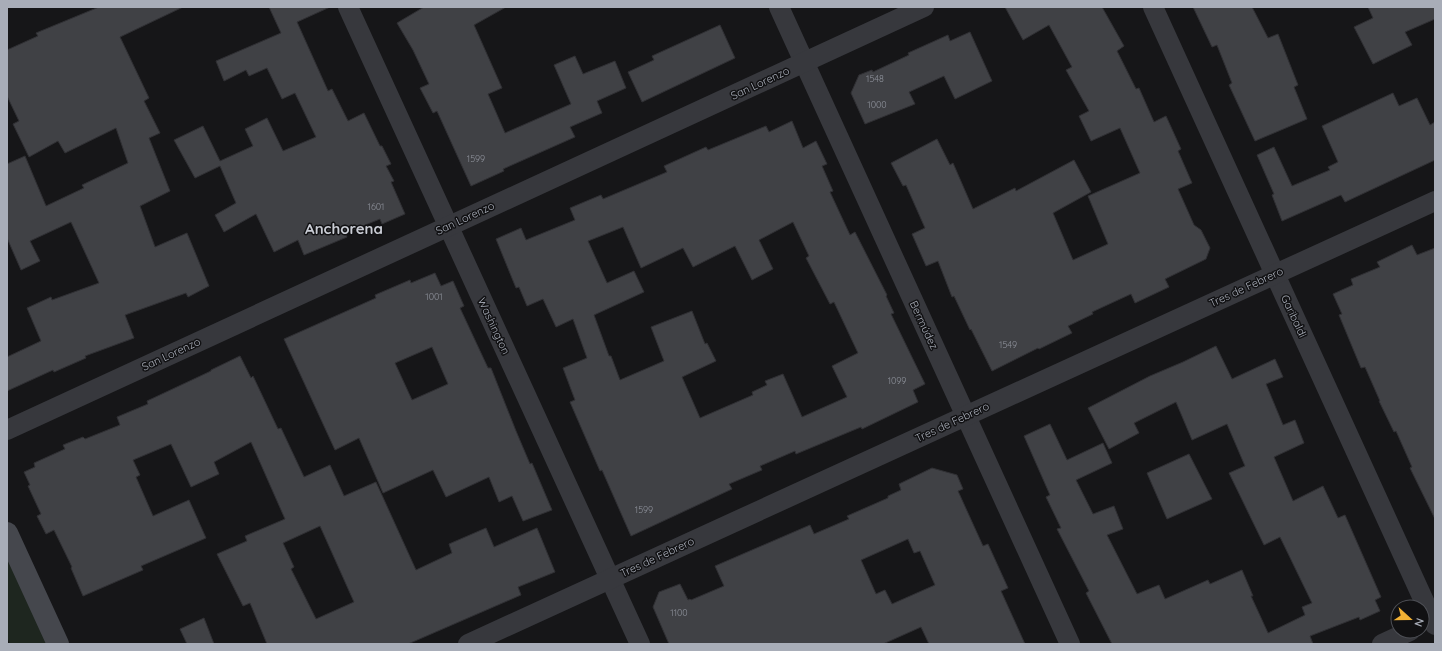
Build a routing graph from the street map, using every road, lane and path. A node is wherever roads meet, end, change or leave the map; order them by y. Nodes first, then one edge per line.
1 (348, 7) edge
2 (778, 7) edge
3 (924, 7) edge
4 (1153, 7) edge
5 (804, 62) junction
6 (1435, 201) edge
7 (448, 226) junction
8 (1275, 274) junction
9 (966, 416) junction
10 (7, 430) edge
11 (7, 533) edge
12 (610, 579) junction
13 (1431, 623) edge
14 (1393, 639) edge
15 (58, 644) edge
16 (468, 644) edge
17 (640, 644) edge
18 (1070, 644) edge
19 (1382, 644) edge

1 - 7 street, Washington
2 - 5 street, Bermúdez
3 - 5 street, San Lorenzo
4 - 8 street, Garibaldi
5 - 7 street, San Lorenzo
5 - 9 street, Bermúdez
6 - 8 street, Tres de Febrero
7 - 10 street, San Lorenzo
7 - 12 street, Washington
8 - 9 street, Tres de Febrero
8 - 13 street, Garibaldi
9 - 12 street, Tres de Febrero
9 - 18 street, Bermúdez
11 - 15 main road
12 - 16 street, Tres de Febrero
12 - 17 street, Washington
14 - 19 street

